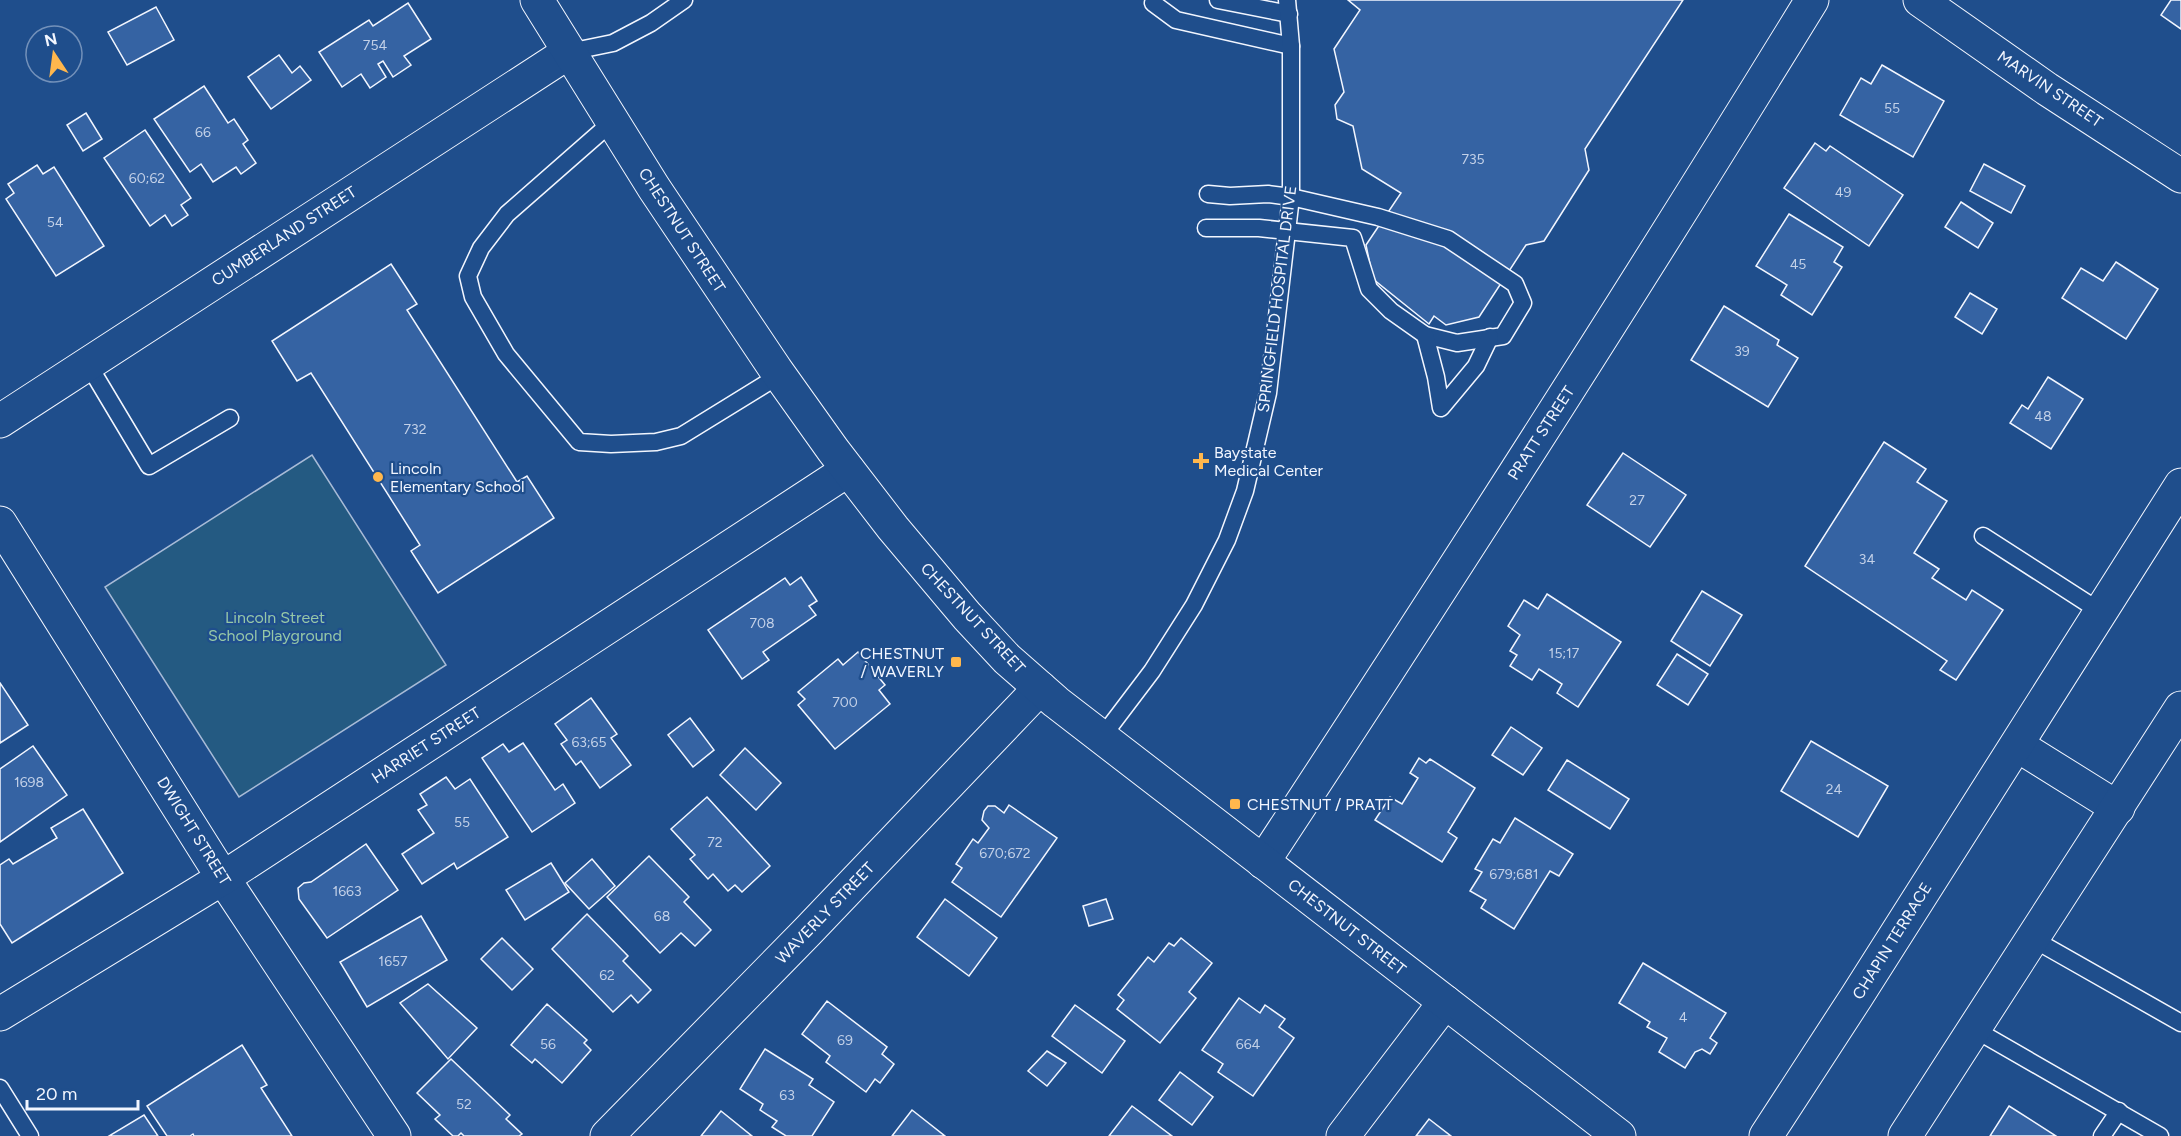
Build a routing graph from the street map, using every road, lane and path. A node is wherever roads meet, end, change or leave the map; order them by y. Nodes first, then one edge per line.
1 (537, 0) edge
2 (684, 0) edge
3 (1167, 0) edge
4 (1218, 0) edge
5 (1812, 0) edge
6 (1920, 0) edge
7 (1288, 7) edge
8 (1291, 46) junction
9 (568, 52) junction
10 (612, 122) junction
11 (2181, 176) edge
12 (1208, 194) dead end
13 (1292, 197) junction
14 (1363, 213) junction
15 (1206, 228) dead end
16 (1288, 231) junction
17 (1353, 238) junction
18 (1425, 335) junction
19 (1490, 337) junction
20 (88, 364) junction
21 (780, 375) junction
22 (230, 418) dead end
23 (0, 421) edge
24 (848, 470) junction
25 (2181, 485) edge
26 (0, 523) edge
27 (1983, 536) dead end
28 (2101, 612) junction
29 (1040, 688) junction
30 (2181, 708) edge
31 (1102, 737) junction
32 (2017, 745) junction
33 (2118, 808) junction
34 (1263, 862) junction
35 (223, 878) junction
36 (2033, 939) junction
37 (1445, 1002) junction
38 (0, 1014) edge
39 (2181, 1023) edge
40 (1974, 1029) junction
41 (0, 1088) edge
42 (2119, 1111) junction
43 (30, 1136) edge
44 (394, 1136) edge
45 (607, 1136) edge
46 (1343, 1136) edge
47 (1619, 1136) edge
48 (1766, 1136) edge
49 (1905, 1136) edge
50 (2102, 1136) edge
51 (2160, 1136) edge

1 - 9 street, CHESTNUT STREET
2 - 9 lane
3 - 8 lane
4 - 7 lane
5 - 34 street, PRATT STREET
6 - 11 street, MARVIN STREET
7 - 8 lane, SPRINGFIELD HOSPITAL DRIVE
8 - 13 lane, SPRINGFIELD HOSPITAL DRIVE
9 - 10 street, CHESTNUT STREET
9 - 20 street, CUMBERLAND STREET
10 - 21 street, CHESTNUT STREET
10 - 21 lane
12 - 13 lane
13 - 14 lane
13 - 16 lane, SPRINGFIELD HOSPITAL DRIVE
14 - 17 lane
14 - 19 lane
15 - 16 lane
16 - 17 lane
16 - 31 lane, SPRINGFIELD HOSPITAL DRIVE
17 - 18 lane
18 - 19 lane
18 - 19 lane
20 - 22 lane
20 - 23 street, CUMBERLAND STREET
21 - 24 street, CHESTNUT STREET
24 - 29 street, CHESTNUT STREET
24 - 35 street, HARRIET STREET
25 - 28 street, CHAPIN TERRACE
26 - 35 street, DWIGHT STREET
27 - 28 lane
28 - 32 street, CHAPIN TERRACE
29 - 31 street, CHESTNUT STREET
29 - 45 street, WAVERLY STREET
30 - 33 street
31 - 34 street, CHESTNUT STREET
32 - 33 street
32 - 48 street, CHAPIN TERRACE
33 - 36 street
34 - 37 street, CHESTNUT STREET
35 - 38 street, HARRIET STREET
35 - 44 street, DWIGHT STREET
36 - 39 lane
36 - 40 street
37 - 46 street
37 - 47 street, CHESTNUT STREET
40 - 42 lane
40 - 49 street
41 - 43 lane
42 - 50 lane
42 - 51 lane

